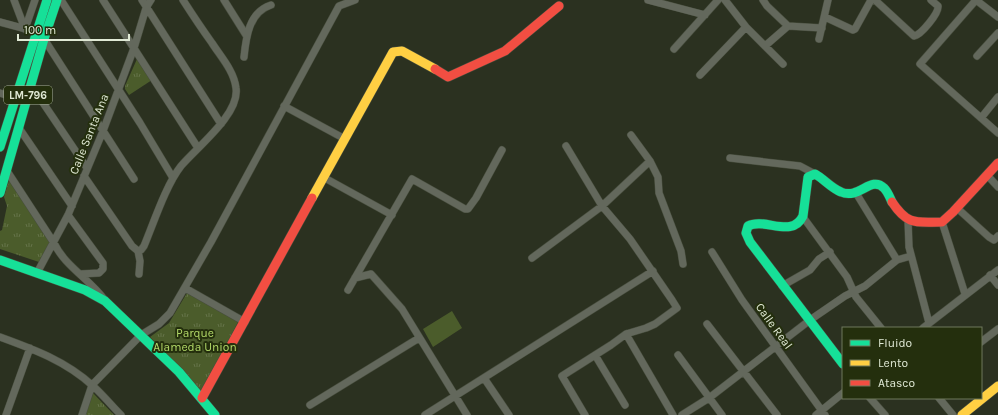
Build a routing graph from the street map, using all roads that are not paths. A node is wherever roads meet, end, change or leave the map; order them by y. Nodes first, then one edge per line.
1 (14, 0) edge
2 (35, 0) edge
3 (47, 0) edge
4 (57, 0) edge
5 (61, 0) edge
6 (103, 0) edge
7 (142, 0) edge
8 (151, 0) edge
9 (183, 0) edge
10 (224, 0) edge
11 (259, 0) edge
12 (355, 0) edge
13 (648, 0) edge
14 (718, 0) edge
15 (724, 0) edge
16 (763, 0) edge
17 (828, 0) edge
18 (871, 0) edge
19 (875, 0) edge
20 (931, 0) edge
21 (976, 0) edge
22 (559, 6) dead end
23 (146, 8) junction
24 (705, 15) junction
25 (825, 17) junction
26 (998, 17) edge
27 (0, 22) edge
28 (788, 26) junction
29 (746, 27) junction
30 (822, 28) junction
31 (25, 29) junction
32 (37, 32) junction
33 (998, 33) edge
34 (246, 35) junction
35 (44, 39) junction
36 (819, 39) dead end
37 (765, 46) junction
38 (134, 48) junction
39 (674, 49) dead end
40 (977, 56) dead end
41 (244, 57) dead end
42 (783, 64) dead end
43 (700, 75) dead end
44 (31, 85) junction
45 (119, 90) junction
46 (0, 93) edge
47 (998, 97) edge
48 (16, 98) junction
49 (284, 106) junction
50 (981, 118) junction
51 (220, 124) junction
52 (19, 128) junction
53 (103, 131) junction
54 (998, 133) edge
55 (631, 135) dead end
56 (344, 139) junction
57 (566, 146) dead end
58 (0, 147) edge
59 (198, 148) junction
60 (502, 150) dead end
61 (730, 158) dead end
62 (650, 161) junction
63 (998, 163) edge
64 (87, 168) junction
65 (7, 171) junction
66 (814, 174) junction
67 (987, 175) junction
68 (84, 176) junction
69 (323, 177) junction
70 (173, 178) junction
71 (134, 179) dead end
72 (998, 187) edge
73 (0, 193) edge
74 (856, 193) junction
75 (72, 206) junction
76 (602, 206) junction
77 (957, 208) junction
78 (68, 215) junction
79 (392, 215) junction
80 (803, 217) junction
81 (908, 220) junction
82 (942, 222) junction
83 (998, 236) edge
84 (54, 243) junction
85 (138, 251) junction
86 (712, 252) dead end
87 (830, 252) junction
88 (911, 256) junction
89 (532, 258) dead end
90 (0, 260) edge
91 (897, 260) junction
92 (683, 264) dead end
93 (998, 270) edge
94 (653, 271) junction
95 (37, 273) junction
96 (80, 274) junction
97 (139, 274) dead end
98 (990, 275) junction
99 (355, 278) junction
100 (998, 285) edge
101 (782, 286) junction
102 (185, 288) junction
103 (348, 290) dead end
104 (854, 292) junction
105 (965, 294) junction
106 (105, 301) junction
107 (810, 320) junction
108 (245, 322) junction
109 (707, 324) dead end
110 (926, 326) edge
111 (880, 327) edge
112 (998, 328) edge
113 (626, 334) junction
114 (141, 335) junction
115 (0, 337) edge
116 (419, 338) junction
117 (982, 341) edge
118 (776, 346) junction
119 (30, 348) junction
120 (595, 355) junction
121 (678, 355) dead end
122 (842, 363) edge
123 (743, 371) junction
124 (484, 378) junction
125 (92, 385) junction
126 (998, 386) edge
127 (842, 394) edge
128 (455, 396) junction
129 (202, 398) junction
130 (709, 398) junction
131 (871, 399) edge
132 (940, 399) edge
133 (982, 399) edge
134 (982, 399) edge
135 (310, 405) dead end
136 (625, 405) dead end
137 (821, 414) edge
138 (6, 415) edge
139 (82, 415) edge
140 (120, 415) edge
141 (215, 415) edge
142 (425, 415) edge
143 (467, 415) edge
144 (509, 415) edge
145 (585, 415) edge
146 (673, 415) edge
147 (682, 415) edge
148 (722, 415) edge
149 (777, 415) edge
150 (885, 415) edge
151 (953, 415) edge
152 (962, 415) edge

1 - 31 street
2 - 31 street
3 - 32 street, LM-796
4 - 35 street, LM-796
5 - 45 street
6 - 38 street
7 - 23 street
8 - 23 street, Calle Santa Ana
9 - 51 street
10 - 34 street
11 - 34 street
12 - 49 street
13 - 24 street
14 - 24 street
15 - 29 street
16 - 28 street
17 - 25 street
18 - 25 street
19 - 20 street
21 - 26 street
21 - 50 street
22 - 56 street
23 - 38 street, Calle Santa Ana
23 - 51 street
24 - 39 street
25 - 30 street
27 - 31 street
28 - 30 street
28 - 37 street
29 - 37 street
29 - 43 street
30 - 36 street
31 - 32 street
32 - 48 street, LM-796
33 - 40 street
34 - 41 street
35 - 44 street, LM-796
35 - 53 street
37 - 42 street
38 - 45 street, Calle Santa Ana
38 - 59 street
44 - 52 street, LM-796
44 - 64 street
45 - 53 street, Calle Santa Ana
45 - 70 street
46 - 48 street
47 - 50 street
48 - 58 street, LM-796
49 - 56 street
49 - 102 street
50 - 54 street
51 - 59 street
52 - 65 street, LM-796
52 - 75 street
53 - 64 street, Calle Santa Ana
53 - 71 street
55 - 62 street
56 - 69 street
57 - 76 street
59 - 70 street
60 - 79 street
61 - 66 street
62 - 76 street
62 - 92 street
63 - 67 street
64 - 68 street, Calle Santa Ana
65 - 73 street, LM-796
65 - 84 street
66 - 74 street
66 - 80 street
67 - 72 street
67 - 77 street
68 - 75 street, Calle Santa Ana
68 - 85 street
69 - 79 street
69 - 108 street
70 - 85 street
74 - 81 street
74 - 91 street
75 - 78 street, Calle Santa Ana
76 - 89 street
76 - 94 street
77 - 82 street
77 - 83 street
78 - 84 street, Calle Santa Ana
78 - 96 street
79 - 99 street
80 - 87 street
80 - 101 street
81 - 82 street
81 - 88 street
82 - 105 street
84 - 95 street, Calle Santa Ana
84 - 96 street
85 - 97 street
86 - 118 street, Calle Real
87 - 101 street
87 - 104 street
88 - 91 street
88 - 110 street
90 - 95 street
91 - 104 street
93 - 98 street
94 - 113 street
94 - 124 street
95 - 106 street
96 - 106 street
98 - 100 street
98 - 105 street
99 - 103 street
99 - 116 street
101 - 107 street
102 - 108 street
102 - 114 street
104 - 107 street
104 - 111 street
105 - 110 street
106 - 114 street
107 - 118 street
107 - 122 street
108 - 129 street
109 - 123 street
112 - 117 street
113 - 120 street
113 - 146 street
114 - 125 street
114 - 129 street
115 - 119 street
116 - 128 street
116 - 135 street
118 - 123 street
118 - 137 street, Calle Real
119 - 125 street
119 - 138 street
120 - 136 street
120 - 145 street
121 - 130 street
123 - 130 street
123 - 149 street
124 - 128 street
124 - 144 street
125 - 139 street
125 - 140 street
126 - 134 street
127 - 137 street
128 - 142 street
128 - 143 street
129 - 141 street
130 - 147 street
130 - 148 street
131 - 150 street
132 - 151 street
133 - 152 street

